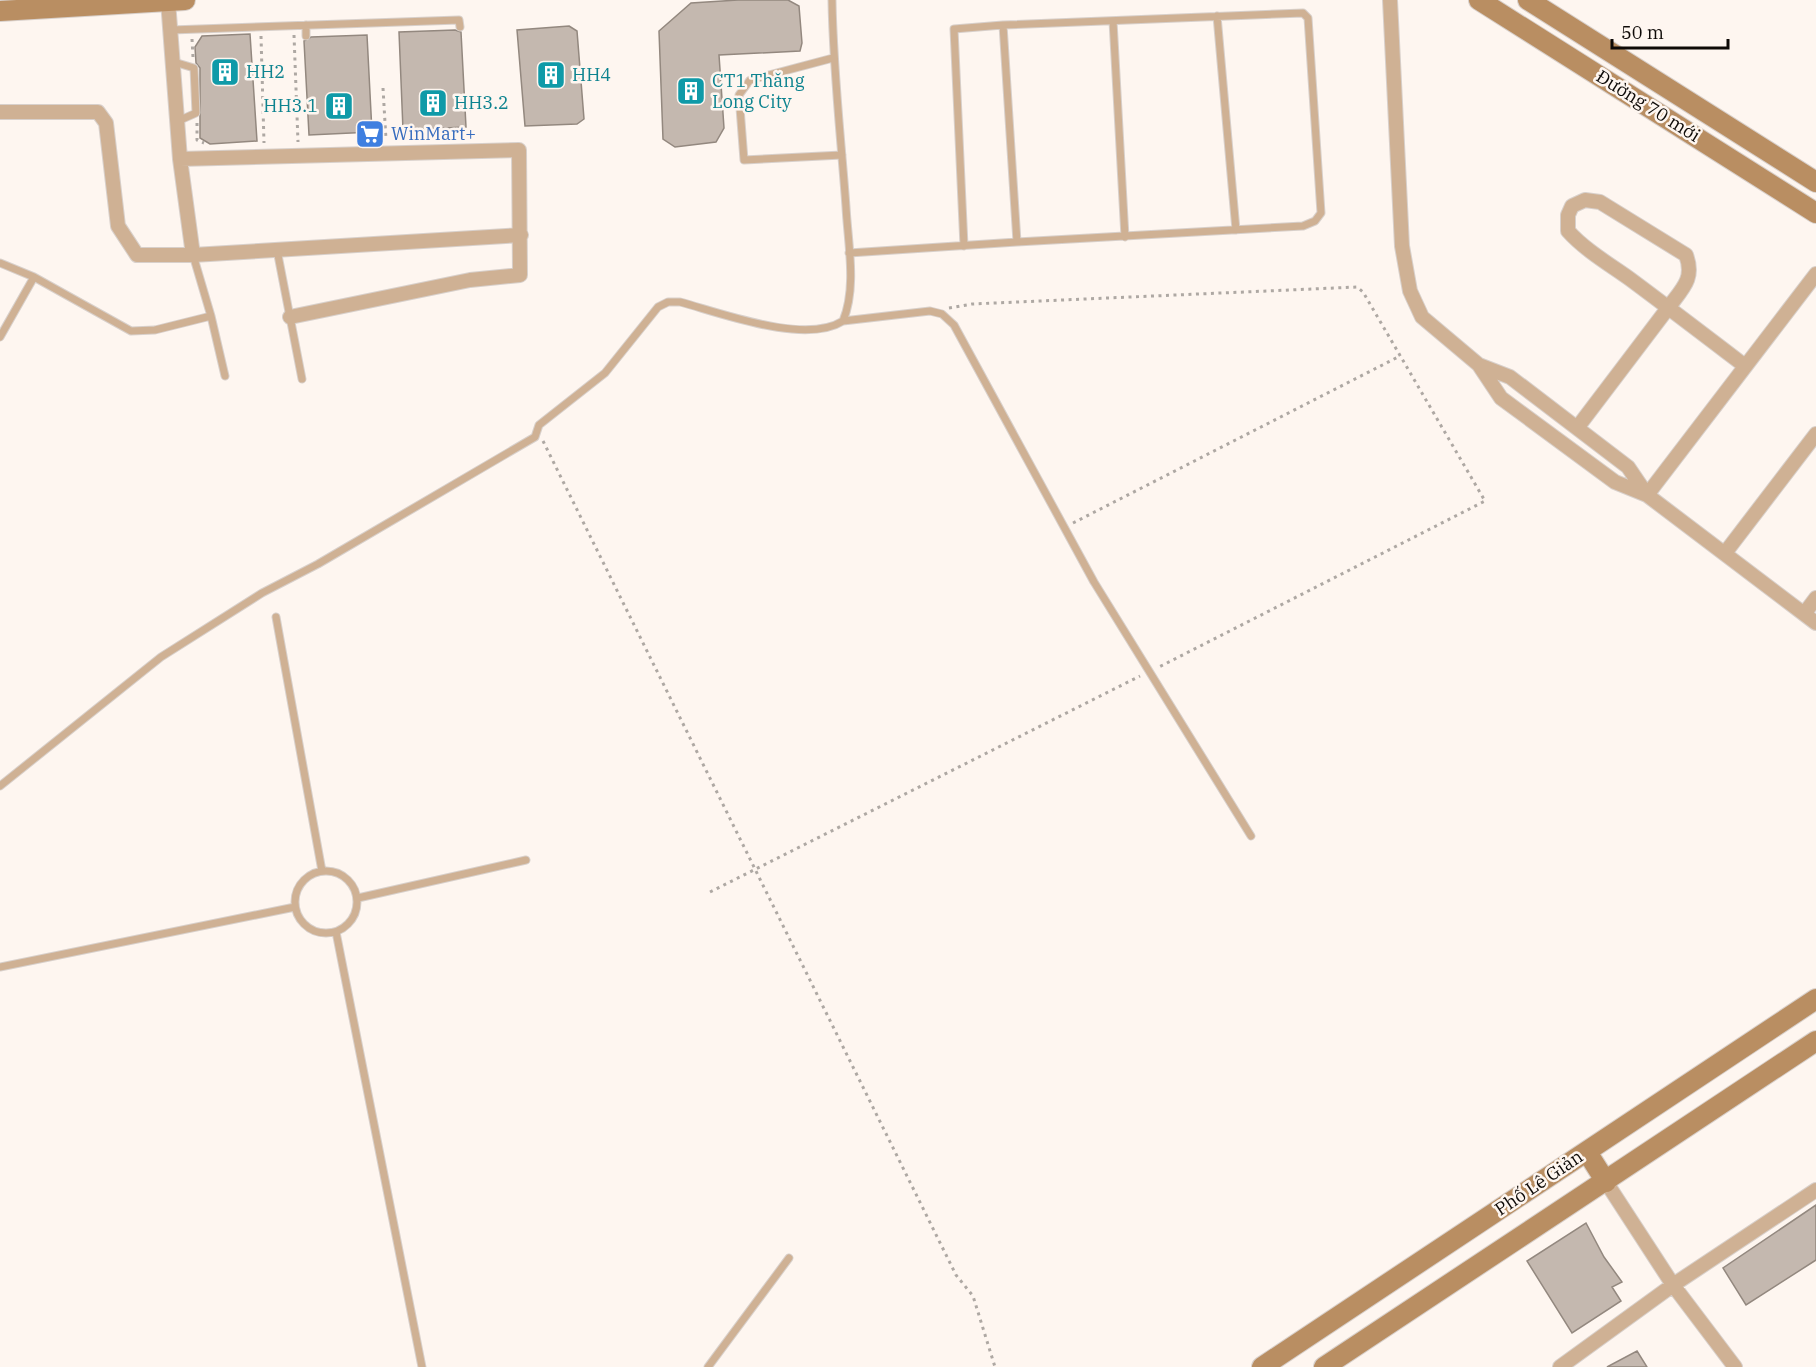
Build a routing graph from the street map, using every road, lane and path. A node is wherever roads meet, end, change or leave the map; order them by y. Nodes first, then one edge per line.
1 (177, 0) edge
2 (832, 0) edge
3 (1390, 0) edge
4 (1479, 0) edge
5 (1528, 0) edge
6 (0, 10) edge
7 (1217, 16) junction
8 (1113, 21) junction
9 (306, 25) junction
10 (1003, 25) junction
11 (293, 26) junction
12 (260, 27) junction
13 (460, 27) dead end
14 (192, 29) junction
15 (171, 30) junction
16 (306, 36) dead end
17 (833, 58) junction
18 (174, 62) junction
19 (194, 68) junction
20 (383, 88) dead end
21 (0, 112) edge
22 (196, 112) junction
23 (178, 121) junction
24 (253, 144) dead end
25 (207, 145) dead end
26 (265, 150) junction
27 (386, 153) junction
28 (842, 155) junction
29 (298, 156) junction
30 (180, 159) junction
31 (1816, 182) edge
32 (1816, 213) edge
33 (1236, 230) junction
34 (521, 235) junction
35 (1125, 237) junction
36 (1017, 242) junction
37 (964, 246) junction
38 (277, 250) junction
39 (849, 253) junction
40 (193, 255) junction
41 (0, 263) edge
42 (1816, 274) edge
43 (34, 277) junction
44 (1668, 308) junction
45 (930, 311) junction
46 (211, 316) junction
47 (290, 317) junction
48 (843, 321) junction
49 (0, 338) edge
50 (1400, 356) junction
51 (1479, 365) junction
52 (1745, 366) junction
53 (225, 375) dead end
54 (302, 379) dead end
55 (539, 425) junction
56 (1577, 428) junction
57 (1816, 434) edge
58 (1647, 495) junction
59 (1064, 528) junction
60 (1725, 553) junction
61 (1816, 598) edge
62 (1804, 614) junction
63 (276, 617) dead end
64 (1816, 623) edge
65 (1149, 672) junction
66 (0, 786) edge
67 (1251, 836) dead end
68 (526, 860) dead end
69 (755, 869) junction
70 (322, 871) junction
71 (710, 892) dead end
72 (358, 898) junction
73 (295, 907) junction
74 (336, 933) junction
75 (0, 967) edge
76 (1816, 999) edge
77 (1816, 1041) edge
78 (1587, 1152) junction
79 (1606, 1182) junction
80 (1816, 1190) edge
81 (789, 1258) dead end
82 (1673, 1285) junction
83 (1578, 1362) edge
84 (422, 1367) edge
85 (708, 1367) edge
86 (995, 1367) edge
87 (1262, 1367) edge
88 (1324, 1367) edge
89 (1560, 1367) edge
90 (1735, 1367) edge

1 - 6 main road
1 - 15 street
2 - 17 lane
3 - 51 street
4 - 32 main road, Đường 70 mới
5 - 31 main road, Đường 70 mới
7 - 8 lane
7 - 33 lane
7 - 33 lane
8 - 10 lane
8 - 35 lane
9 - 11 lane
9 - 13 lane
9 - 16 lane
10 - 36 lane
10 - 37 lane
11 - 12 lane
11 - 29 path
12 - 14 lane
12 - 26 path
14 - 15 lane
14 - 19 path
15 - 18 street
17 - 28 lane
17 - 28 lane
18 - 19 lane
18 - 23 street
19 - 22 lane
20 - 27 path
21 - 40 street
22 - 23 lane
22 - 25 path
23 - 30 street
24 - 26 path
26 - 29 street
26 - 30 street
27 - 29 street
27 - 34 street
28 - 39 lane
30 - 40 street
33 - 35 lane
34 - 38 street
34 - 47 street
35 - 36 lane
36 - 37 lane
37 - 39 lane
38 - 40 street
38 - 47 lane
39 - 48 lane
40 - 46 lane
41 - 43 lane
42 - 52 street
43 - 46 lane
43 - 49 lane
44 - 44 street
44 - 52 street
44 - 56 street
45 - 48 lane
45 - 50 path
45 - 59 lane
46 - 53 lane
47 - 54 lane
48 - 55 lane
50 - 59 path
50 - 65 path
51 - 56 street
51 - 58 street
52 - 58 street
55 - 66 lane
55 - 69 path
56 - 58 street
57 - 60 street
58 - 60 street
59 - 65 lane
60 - 62 street
61 - 62 street
62 - 64 street
63 - 70 lane
65 - 67 lane
65 - 69 path
68 - 72 lane
69 - 71 path
69 - 86 path
70 - 72 lane
70 - 73 lane
72 - 74 lane
73 - 74 lane
73 - 75 lane
74 - 84 lane
76 - 78 main road, Phố Lê Giản
77 - 79 main road, Phố Lê Giản
78 - 79 main road
78 - 87 main road, Phố Lê Giản
79 - 82 street
79 - 88 main road, Phố Lê Giản
80 - 82 street
81 - 85 lane
82 - 83 street
82 - 90 street
83 - 89 street

